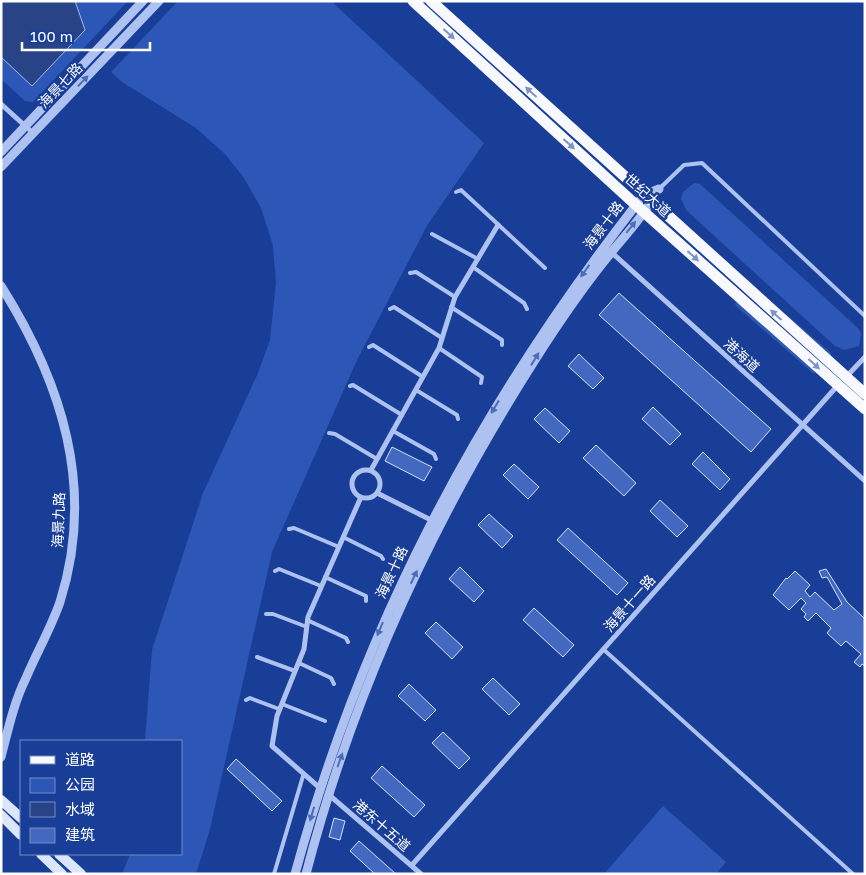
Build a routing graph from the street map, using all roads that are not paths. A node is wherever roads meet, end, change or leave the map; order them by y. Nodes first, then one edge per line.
1 (143, 1) edge
2 (159, 1) edge
3 (413, 1) edge
4 (431, 1) edge
5 (1, 104) edge
6 (26, 126) junction
7 (33, 133) junction
8 (1, 152) edge
9 (1, 167) edge
10 (659, 189) joint
11 (456, 192) dead end
12 (648, 198) junction
13 (640, 208) junction
14 (498, 225) junction
15 (432, 234) dead end
16 (608, 249) junction
17 (478, 259) junction
18 (473, 267) junction
19 (545, 268) dead end
20 (410, 273) dead end
21 (1, 286) edge
22 (1, 292) edge
23 (454, 297) junction
24 (451, 307) junction
25 (390, 309) dead end
26 (527, 309) dead end
27 (865, 316) edge
28 (442, 338) junction
29 (502, 345) dead end
30 (369, 347) dead end
31 (439, 348) junction
32 (865, 357) edge
33 (423, 377) junction
34 (842, 381) junction
35 (481, 383) dead end
36 (350, 386) dead end
37 (416, 390) junction
38 (865, 394) edge
39 (865, 410) edge
40 (402, 415) junction
41 (458, 419) dead end
42 (801, 425) junction
43 (393, 431) junction
44 (329, 433) dead end
45 (377, 459) junction
46 (436, 459) dead end
47 (371, 470) junction
48 (865, 481) edge
49 (377, 493) junction
50 (361, 498) junction
51 (436, 522) junction
52 (290, 529) dead end
53 (343, 537) junction
54 (339, 547) junction
55 (383, 559) dead end
56 (275, 571) dead end
57 (325, 577) junction
58 (321, 586) junction
59 (366, 601) dead end
60 (266, 614) dead end
61 (308, 620) junction
62 (307, 627) junction
63 (348, 642) dead end
64 (603, 649) junction
65 (257, 658) dead end
66 (298, 664) junction
67 (295, 671) junction
68 (334, 684) dead end
69 (246, 700) dead end
70 (280, 707) junction
71 (325, 721) dead end
72 (1, 741) edge
73 (1, 757) edge
74 (304, 776) junction
75 (324, 791) junction
76 (1, 800) edge
77 (1, 815) edge
78 (20, 817) edge
79 (20, 833) edge
80 (42, 855) edge
81 (60, 855) edge
82 (412, 865) junction
83 (62, 874) edge
84 (81, 874) edge
85 (274, 874) edge
86 (295, 874) edge
87 (306, 874) edge
88 (421, 874) edge
89 (853, 874) edge

1 - 6 street, 海景七路
7 -> 2 street, 海景七路
3 -> 13 main road, 世纪大道
12 -> 4 main road, 世纪大道
5 - 6 street
6 - 7 street
6 - 8 street, 海景七路
7 - 9 street, 海景七路
10 - 12 street, 海景十路
10 - 27 lane
11 - 14 lane
12 - 13 street, 海景十路
34 -> 12 main road, 世纪大道
13 - 16 street, 海景十路
13 -> 34 main road, 世纪大道
14 - 17 street
14 - 19 lane
15 - 17 lane
16 - 42 street, 港海道
16 - 51 street, 海景十路
17 - 18 street
18 - 23 street
18 - 26 lane
20 - 23 lane
21 - 73 street, 海景九路
22 - 72 street, 海景九路
23 - 24 street
24 - 28 street
24 - 29 lane
25 - 28 lane
28 - 31 street
30 - 33 lane
31 - 33 street
31 - 35 lane
32 - 34 street, 海景十一路
33 - 37 street
34 - 38 main road, 世纪大道
34 - 39 main road, 世纪大道
34 - 42 street, 海景十一路
36 - 40 lane
37 - 40 street
37 - 41 lane
40 - 43 street
42 - 48 street, 港海道
42 - 64 street, 海景十一路
43 - 45 street
43 - 46 lane
44 - 45 lane
45 - 47 street
47 - 49 street
47 - 50 street
49 - 50 street
49 - 51 street
50 - 53 street
51 - 75 street, 海景十路
52 - 54 lane
53 - 54 street
53 - 55 lane
54 - 57 street
56 - 58 lane
57 - 58 street
57 - 59 lane
58 - 61 street
60 - 62 lane
61 - 62 street
61 - 63 lane
62 - 66 street
64 - 82 street, 海景十一路
64 - 89 lane
65 - 67 lane
66 - 67 street
66 - 68 lane
67 - 70 street
69 - 70 lane
70 - 71 lane
70 - 74 street, 港东十五道
74 - 75 street, 港东十五道
74 - 85 lane
75 - 82 street, 港东十五道
75 -> 86 street, 海景十路
75 - 87 street, 海景十路
76 - 78 main road
77 - 79 main road
80 - 83 main road
81 - 84 main road
82 - 88 street, 港东十五道

